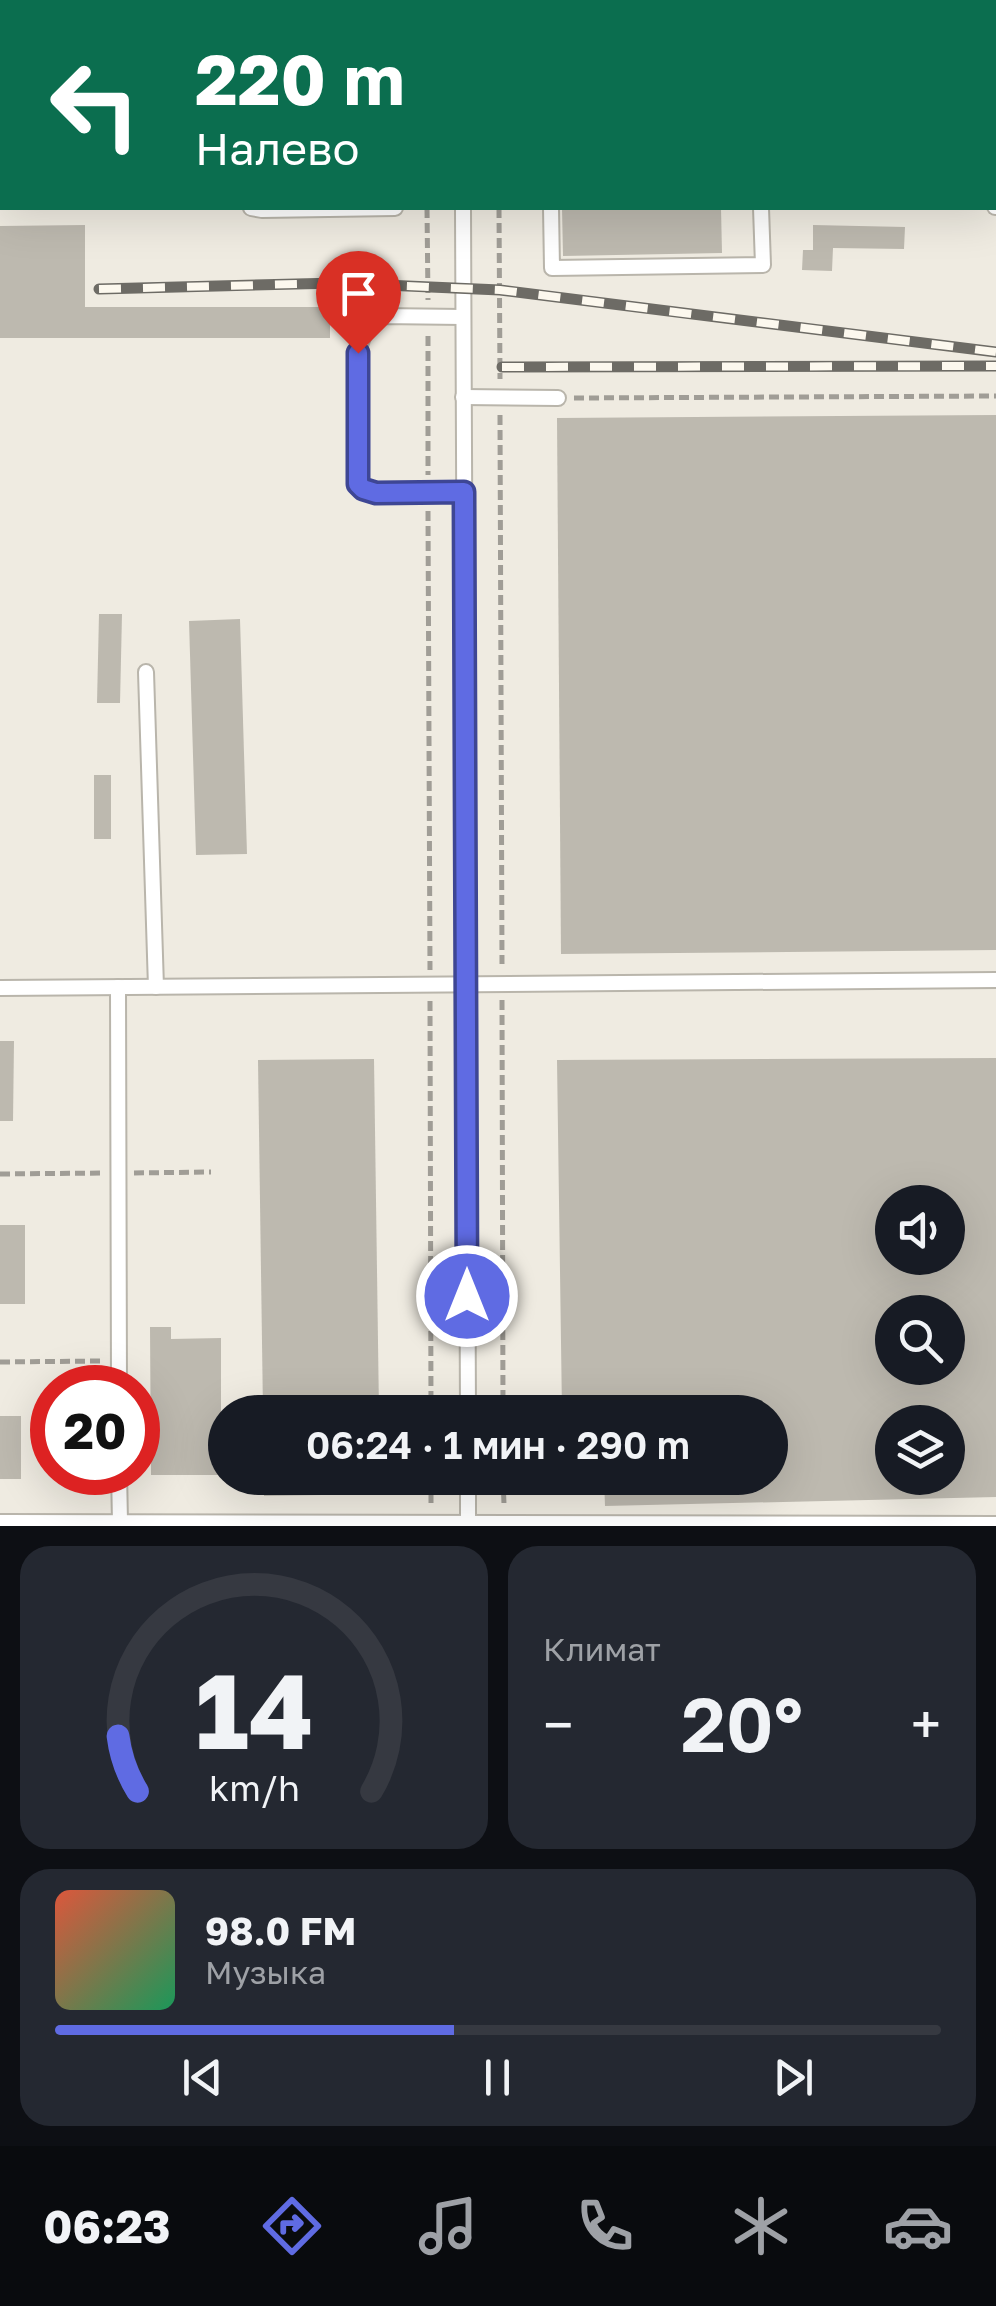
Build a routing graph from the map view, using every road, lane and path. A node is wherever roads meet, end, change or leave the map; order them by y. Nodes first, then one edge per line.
1 (428, 210) edge
2 (463, 210) edge
3 (499, 210) edge
4 (552, 210) edge
5 (762, 210) edge
6 (428, 317) junction
7 (463, 317) junction
8 (996, 396) edge
9 (464, 398) junction
10 (500, 398) junction
11 (558, 398) joint
12 (428, 492) junction
13 (464, 492) junction
14 (146, 672) dead end
15 (996, 980) edge
16 (466, 984) junction
17 (502, 984) junction
18 (430, 985) junction
19 (118, 987) junction
20 (156, 987) junction
21 (0, 988) edge
22 (119, 1361) junction
23 (0, 1362) edge
24 (119, 1365) edge
25 (431, 1395) edge
26 (468, 1395) edge
27 (503, 1395) edge
28 (120, 1495) edge
29 (431, 1495) edge
30 (468, 1495) edge
31 (504, 1495) edge
32 (0, 1522) edge
33 (120, 1522) junction
34 (432, 1523) junction
35 (468, 1523) junction
36 (504, 1523) junction
37 (996, 1524) edge

1 - 6 path
2 - 7 lane
3 - 10 path
4 - 5 lane
6 - 7 lane
6 - 12 path
6 - 12 lane
7 - 9 lane
8 - 11 path
9 - 10 lane
9 - 13 lane
10 - 11 lane
10 - 17 path
12 - 13 lane
12 - 18 path
13 - 16 lane
14 - 20 lane
15 - 17 lane
16 - 17 lane
16 - 18 lane
16 - 26 lane
17 - 27 path
18 - 20 lane
18 - 25 path
19 - 20 lane
19 - 21 lane
19 - 22 lane
22 - 23 path
22 - 24 lane
28 - 33 lane
29 - 34 path
30 - 35 lane
31 - 36 path
32 - 33 lane
33 - 34 lane
34 - 35 lane
35 - 36 lane
36 - 37 lane

